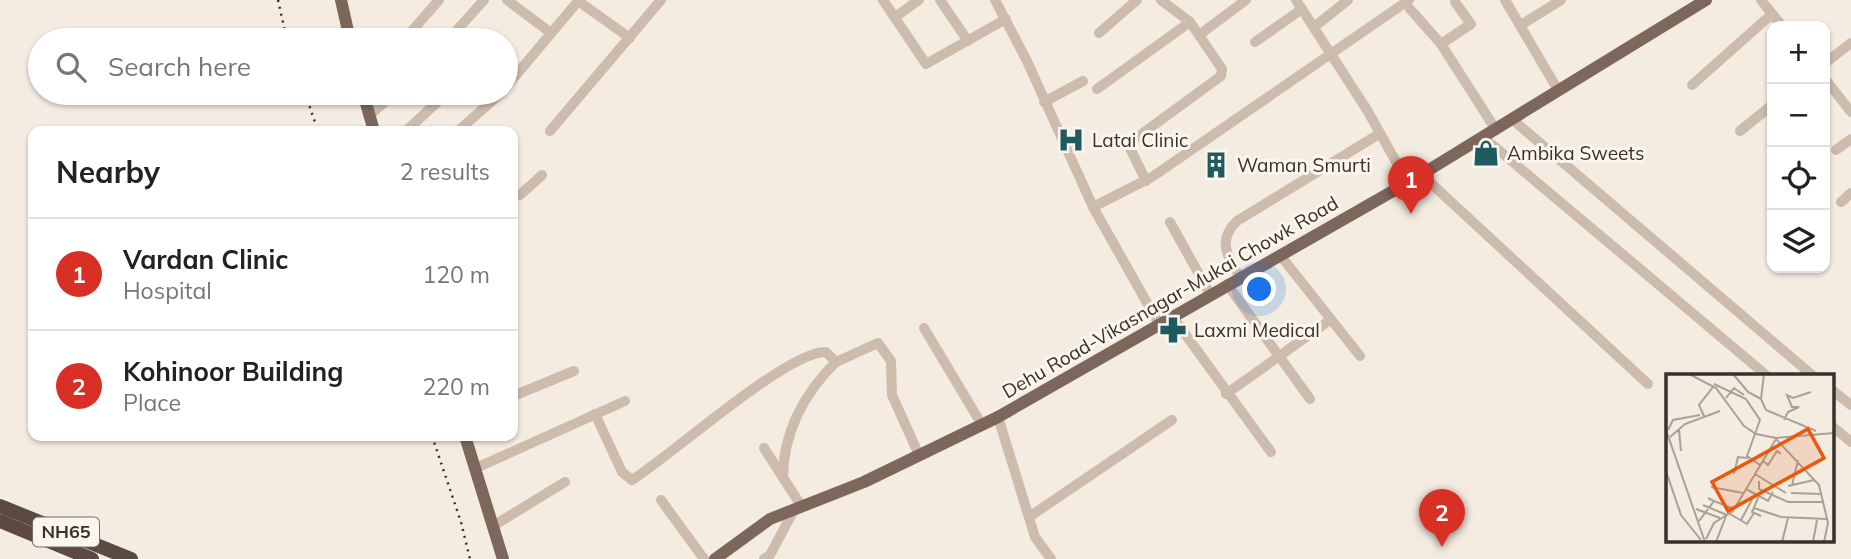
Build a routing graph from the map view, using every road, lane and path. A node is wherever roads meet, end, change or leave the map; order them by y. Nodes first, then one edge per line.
1 (341, 0) edge
2 (439, 0) edge
3 (484, 0) edge
4 (507, 0) edge
5 (661, 0) edge
6 (883, 0) edge
7 (919, 0) edge
8 (940, 0) edge
9 (995, 0) edge
10 (1137, 0) edge
11 (1161, 0) edge
12 (1245, 0) edge
13 (1348, 0) edge
14 (1505, 0) edge
15 (1561, 0) edge
16 (1706, 0) edge
17 (1761, 0) edge
18 (578, 1) edge
19 (1455, 2) dead end
20 (1299, 5) edge
21 (1410, 5) edge
22 (1772, 14) junction
23 (895, 17) junction
24 (1006, 19) junction
25 (1778, 21) edge
26 (1189, 22) junction
27 (1521, 25) junction
28 (1314, 27) junction
29 (347, 28) edge
30 (414, 28) edge
31 (459, 28) edge
32 (551, 33) junction
33 (1099, 33) dead end
34 (1199, 35) junction
35 (630, 38) junction
36 (968, 41) junction
37 (1255, 42) dead end
38 (1851, 43) edge
39 (1441, 44) junction
40 (1332, 54) junction
41 (1830, 59) edge
42 (518, 66) edge
43 (1083, 81) dead end
44 (1829, 84) edge
45 (1692, 85) dead end
46 (1097, 89) dead end
47 (1558, 90) junction
48 (1044, 102) junction
49 (366, 105) edge
50 (381, 105) edge
51 (434, 105) edge
52 (487, 105) edge
53 (1767, 109) edge
54 (1851, 112) edge
55 (369, 115) junction
56 (1513, 120) junction
57 (372, 126) edge
58 (412, 126) edge
59 (464, 126) edge
60 (1496, 130) junction
61 (550, 131) dead end
62 (1740, 131) dead end
63 (1379, 134) junction
64 (1483, 137) junction
65 (1851, 139) edge
66 (1836, 150) dead end
67 (1422, 174) junction
68 (542, 175) dead end
69 (1146, 181) junction
70 (1408, 183) junction
71 (1851, 193) edge
72 (518, 194) edge
73 (1841, 202) dead end
74 (1093, 207) junction
75 (1170, 222) dead end
76 (1280, 255) junction
77 (1240, 276) junction
78 (1227, 284) junction
79 (1210, 294) junction
80 (1172, 316) junction
81 (1330, 320) junction
82 (1158, 324) junction
83 (924, 328) dead end
84 (1278, 356) junction
85 (1360, 356) dead end
86 (836, 362) junction
87 (574, 371) dead end
88 (1765, 374) edge
89 (1811, 374) edge
90 (1648, 384) dead end
91 (1834, 392) edge
92 (1226, 394) junction
93 (518, 395) edge
94 (1310, 399) dead end
95 (625, 401) dead end
96 (1851, 405) edge
97 (595, 414) junction
98 (998, 417) junction
99 (1172, 420) dead end
100 (982, 425) junction
101 (1834, 428) edge
102 (467, 441) edge
103 (1851, 442) edge
104 (764, 448) dead end
105 (1271, 452) dead end
106 (919, 455) junction
107 (476, 468) junction
108 (783, 478) junction
109 (565, 482) dead end
110 (660, 500) dead end
111 (0, 506) edge
112 (798, 509) junction
113 (1029, 517) junction
114 (0, 521) edge
115 (493, 526) junction
116 (92, 559) edge
117 (131, 559) edge
118 (503, 559) edge
119 (704, 559) edge
120 (715, 559) edge
121 (764, 559) edge
122 (1051, 559) edge

1 - 29 main road
2 - 30 street
3 - 31 street
4 - 32 street
5 - 35 street
6 - 23 street
7 - 23 street
8 - 36 street
9 - 24 street
10 - 33 street
11 - 26 street
12 - 34 street
13 - 28 street
14 - 27 street
15 - 27 street
16 - 47 main road, Dehu Road-Vikasnagar-Mukai Chowk Road
17 - 22 street
18 - 32 street
18 - 35 street
19 - 39 street
20 - 28 street
20 - 37 street
21 - 39 street
21 - 40 street
22 - 25 street
22 - 45 street
23 - 36 street
24 - 36 street
24 - 48 street
26 - 34 street
26 - 46 street
27 - 47 street
28 - 40 street
32 - 42 street
34 - 69 street
35 - 61 street
38 - 41 street
39 - 60 street
40 - 63 street
40 - 69 street
43 - 48 street
44 - 54 street
47 - 56 main road, Dehu Road-Vikasnagar-Mukai Chowk Road
48 - 74 street
49 - 55 main road
50 - 55 street
51 - 58 street
52 - 59 street
53 - 62 street
55 - 57 main road
56 - 60 main road, Dehu Road-Vikasnagar-Mukai Chowk Road
56 - 89 street
60 - 64 main road, Dehu Road-Vikasnagar-Mukai Chowk Road
63 - 70 street
63 - 77 street
64 - 67 main road, Dehu Road-Vikasnagar-Mukai Chowk Road
64 - 88 street
65 - 66 street
67 - 70 main road, Dehu Road-Vikasnagar-Mukai Chowk Road
67 - 90 street
68 - 72 street
69 - 74 street
70 - 76 main road, Dehu Road-Vikasnagar-Mukai Chowk Road
71 - 73 street
74 - 82 street
75 - 79 street
76 - 77 main road, Dehu Road-Vikasnagar-Mukai Chowk Road
76 - 81 street
77 - 78 main road, Dehu Road-Vikasnagar-Mukai Chowk Road
78 - 79 main road, Dehu Road-Vikasnagar-Mukai Chowk Road
78 - 84 street
79 - 80 main road, Dehu Road-Vikasnagar-Mukai Chowk Road
80 - 82 main road, Dehu Road-Vikasnagar-Mukai Chowk Road
80 - 92 street
81 - 84 street
81 - 85 street
82 - 98 main road, Dehu Road-Vikasnagar-Mukai Chowk Road
83 - 100 street
84 - 92 street
84 - 94 street
86 - 97 street
86 - 106 street
86 - 108 street
87 - 93 street
91 - 96 street
92 - 105 street
95 - 97 street
97 - 107 street
98 - 100 main road
98 - 113 street, Dehu Road-Vikasnagar-Mukai Chowk Road
99 - 113 street
100 - 106 main road
101 - 103 street
102 - 107 main road
104 - 108 street
106 - 112 main road
107 - 115 main road
108 - 112 street
109 - 115 street
110 - 119 street
111 - 117 highway, NH65
112 - 120 main road
112 - 121 street
113 - 122 street, Dehu Road-Vikasnagar-Mukai Chowk Road
114 - 116 highway, NH65
115 - 118 main road

